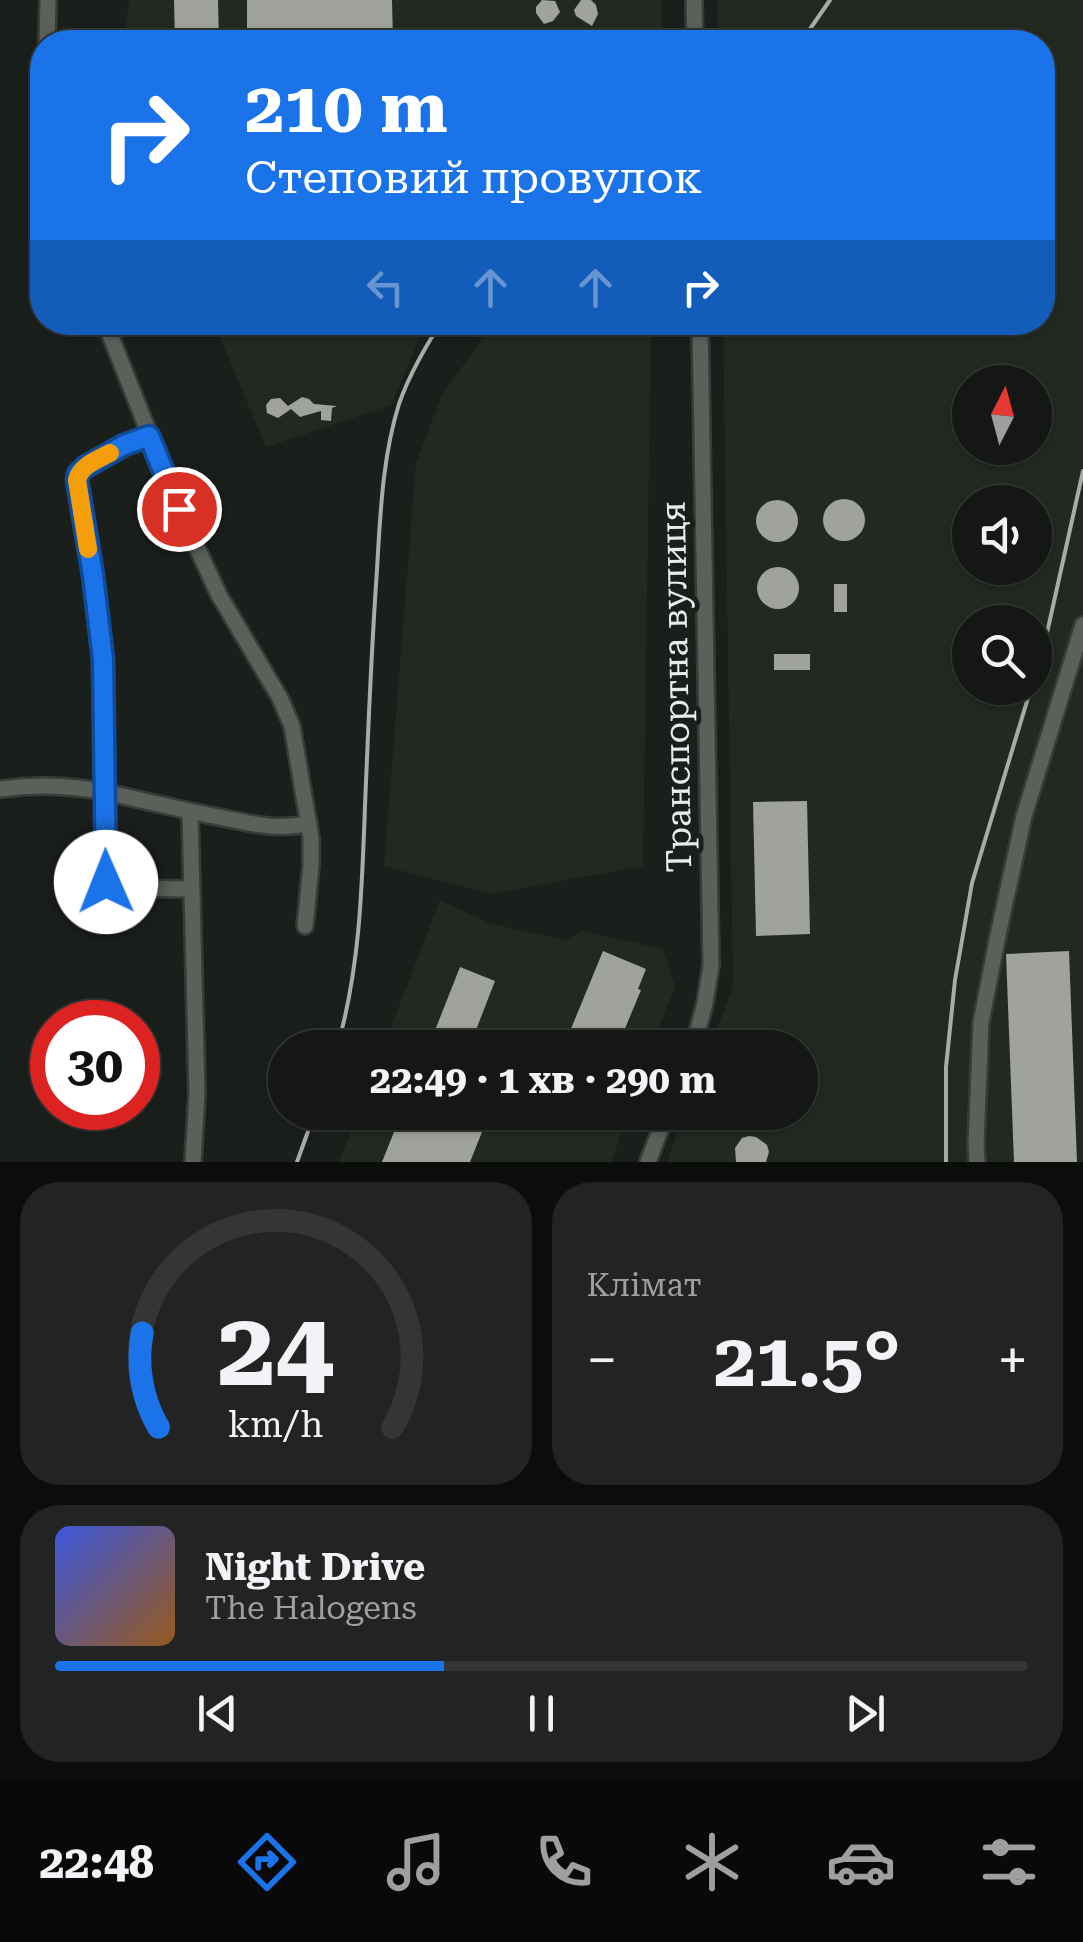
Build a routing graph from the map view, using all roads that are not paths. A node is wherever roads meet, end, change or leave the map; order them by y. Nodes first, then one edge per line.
1 (48, 0) edge
2 (694, 0) edge
3 (47, 30) edge
4 (695, 30) edge
5 (110, 335) edge
6 (700, 335) edge
7 (149, 436) junction
8 (1083, 624) edge
9 (0, 788) edge
10 (106, 792) junction
11 (190, 812) junction
12 (309, 823) junction
13 (192, 889) junction
14 (305, 926) dead end
15 (697, 1030) edge
16 (660, 1130) edge
17 (193, 1162) edge
18 (648, 1162) edge
19 (977, 1162) edge

1 - 3 street
2 - 4 street
5 - 7 street
6 - 15 street, Транспортна вулиця
7 - 10 street
7 - 12 street
8 - 19 street
9 - 10 street
10 - 11 street
10 - 13 street
11 - 12 street
11 - 13 street
12 - 14 street
13 - 17 street
16 - 18 street

